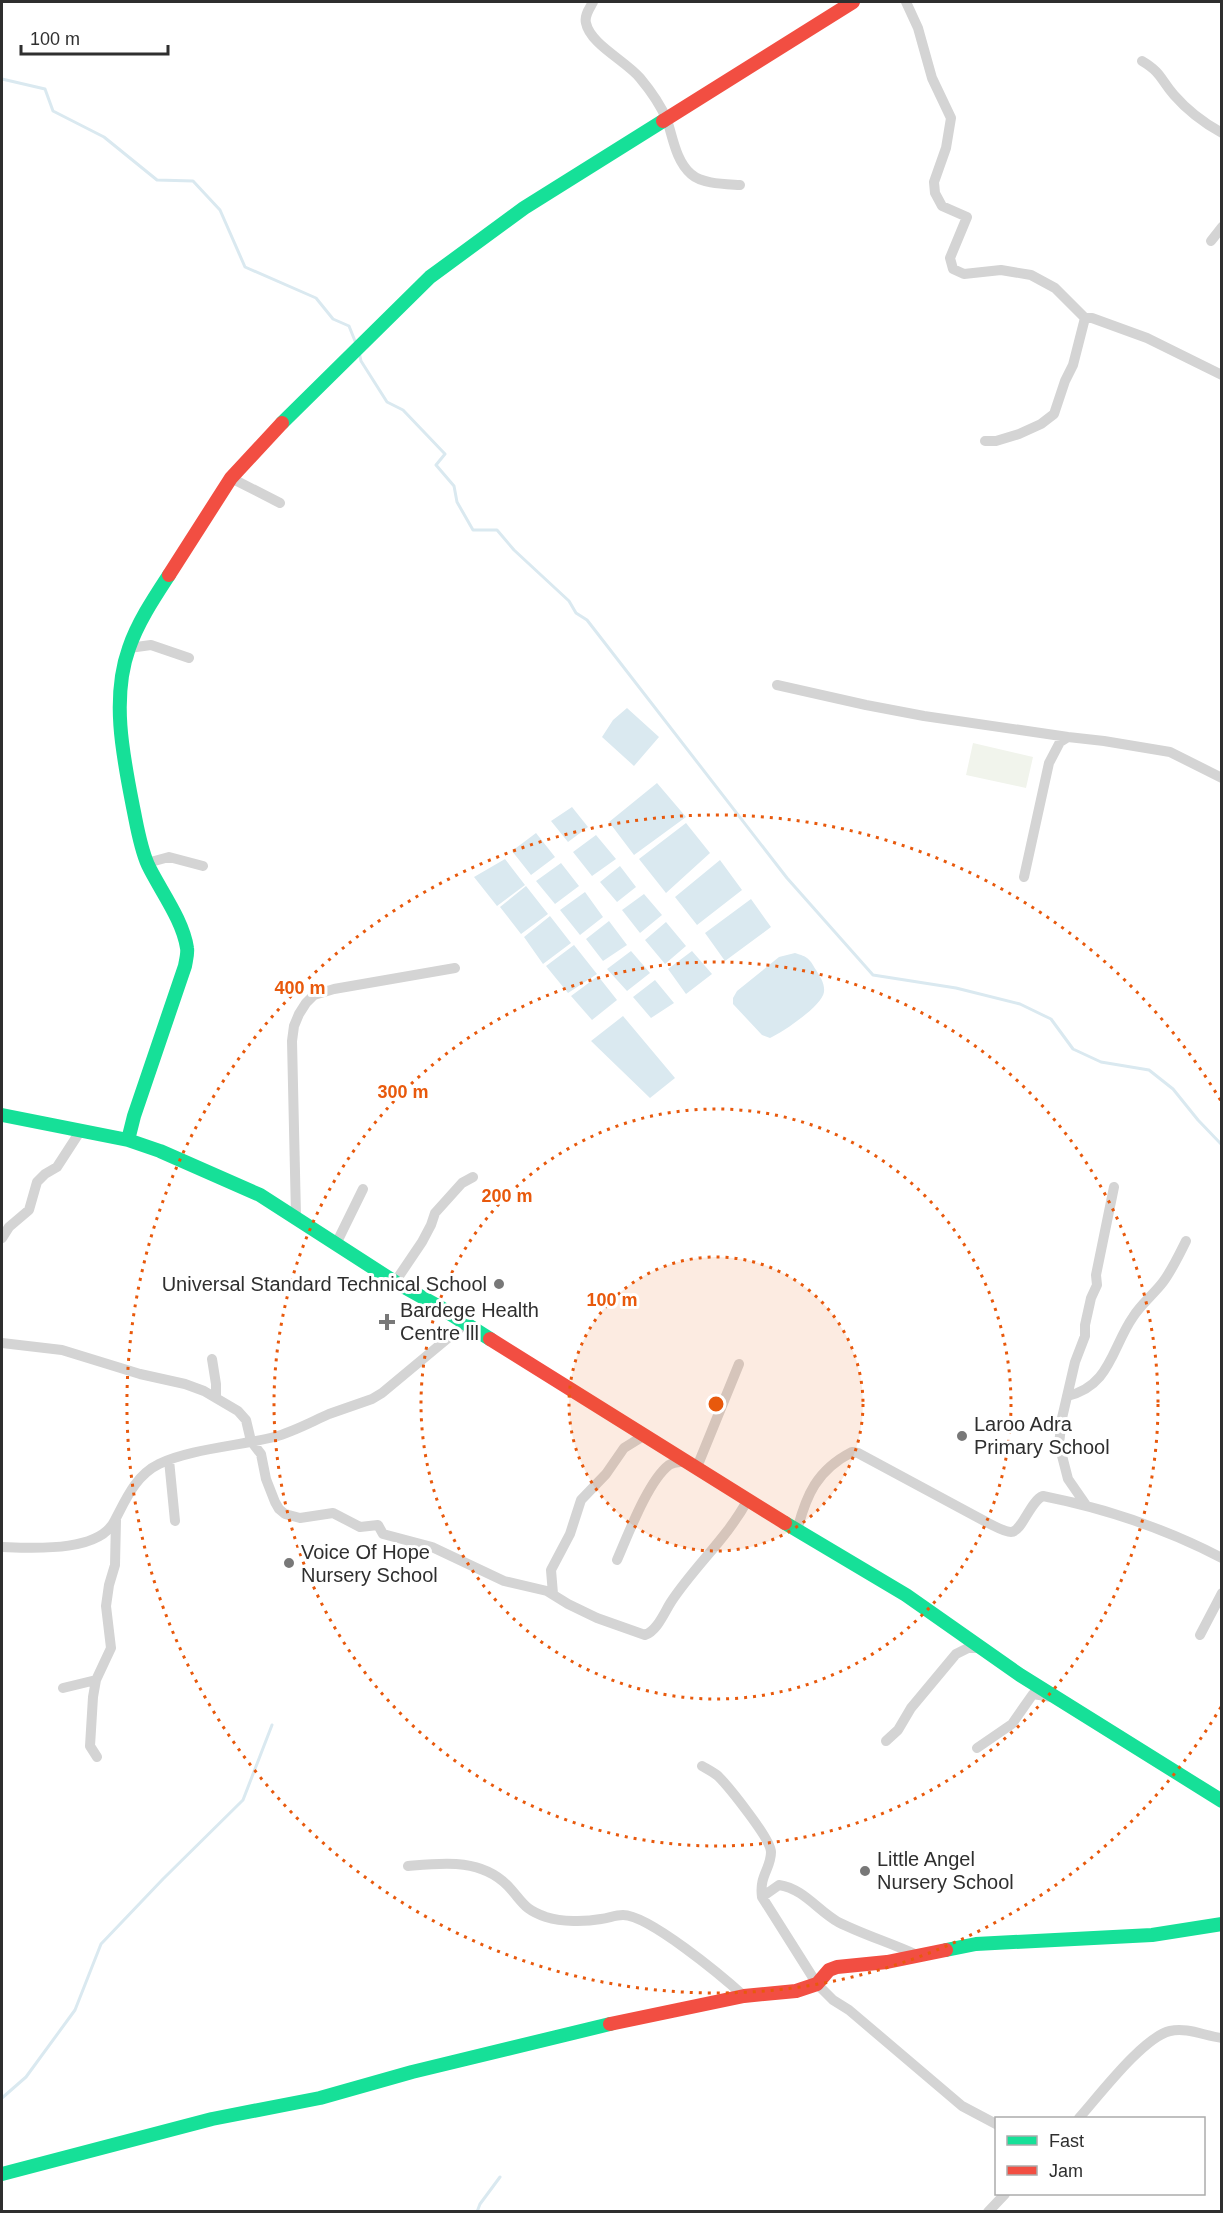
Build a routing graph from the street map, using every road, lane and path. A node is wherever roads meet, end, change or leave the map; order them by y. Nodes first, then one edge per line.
1 (593, 2) edge
2 (853, 2) edge
3 (906, 2) edge
4 (1142, 61) dead end
5 (666, 118) junction
6 (1221, 133) edge
7 (740, 185) dead end
8 (1221, 227) edge
9 (1210, 241) dead end
10 (1084, 318) junction
11 (1221, 375) edge
12 (985, 441) dead end
13 (231, 478) junction
14 (280, 503) dead end
15 (129, 648) junction
16 (189, 658) dead end
17 (777, 685) dead end
18 (1068, 737) junction
19 (1221, 778) edge
20 (147, 863) junction
21 (203, 866) dead end
22 (1024, 877) dead end
23 (455, 968) dead end
24 (2, 1115) edge
25 (81, 1130) junction
26 (128, 1140) junction
27 (473, 1177) dead end
28 (1114, 1187) dead end
29 (363, 1190) dead end
30 (296, 1216) junction
31 (2, 1238) edge
32 (1186, 1241) dead end
33 (336, 1244) junction
34 (395, 1282) junction
35 (465, 1324) junction
36 (2, 1343) edge
37 (212, 1359) dead end
38 (739, 1364) dead end
39 (1067, 1395) junction
40 (216, 1398) junction
41 (645, 1435) junction
42 (250, 1441) junction
43 (169, 1460) junction
44 (692, 1464) junction
45 (747, 1501) junction
46 (1086, 1505) junction
47 (116, 1520) junction
48 (175, 1521) dead end
49 (797, 1531) junction
50 (2, 1547) edge
51 (1221, 1557) edge
52 (617, 1560) dead end
53 (553, 1593) junction
54 (1221, 1593) edge
55 (1200, 1635) dead end
56 (984, 1648) junction
57 (96, 1680) junction
58 (63, 1688) dead end
59 (1058, 1697) junction
60 (886, 1741) dead end
61 (977, 1748) dead end
62 (97, 1757) dead end
63 (702, 1766) dead end
64 (1221, 1801) edge
65 (408, 1866) dead end
66 (762, 1897) junction
67 (1221, 1924) edge
68 (917, 1955) junction
69 (817, 1984) junction
70 (744, 1996) junction
71 (1221, 2038) edge
72 (1080, 2117) edge
73 (995, 2123) edge
74 (2, 2174) edge
75 (1003, 2195) edge
76 (988, 2211) edge

1 - 5 street
2 - 5 street
3 - 10 street
4 - 6 street
5 - 7 street
5 - 13 street
8 - 9 street
10 - 11 street
10 - 12 street
13 - 14 street
13 - 15 street
15 - 16 street
15 - 20 street
17 - 18 street
18 - 19 street
18 - 22 street
20 - 21 street
20 - 26 street
23 - 30 street
24 - 25 street
25 - 26 street
25 - 31 street
26 - 30 street
27 - 34 street
28 - 39 street
29 - 33 street
30 - 33 street
32 - 39 street
33 - 34 street
34 - 35 street
35 - 41 street
35 - 42 street
36 - 40 street
37 - 40 street
38 - 44 street
39 - 46 street
40 - 42 street
41 - 44 street
41 - 53 street
42 - 43 street
42 - 53 street
43 - 47 street
43 - 48 street
44 - 45 street
44 - 52 street
45 - 49 street
45 - 53 street
46 - 49 street
46 - 51 street
47 - 50 street
47 - 57 street
49 - 56 street
54 - 55 street
56 - 59 street
56 - 60 street
57 - 58 street
57 - 62 street
59 - 61 street
59 - 64 street
63 - 66 street
65 - 70 street
66 - 68 street
66 - 69 street
67 - 68 street
68 - 69 street
69 - 70 street
69 - 73 street
70 - 74 street
71 - 72 street
75 - 76 street

